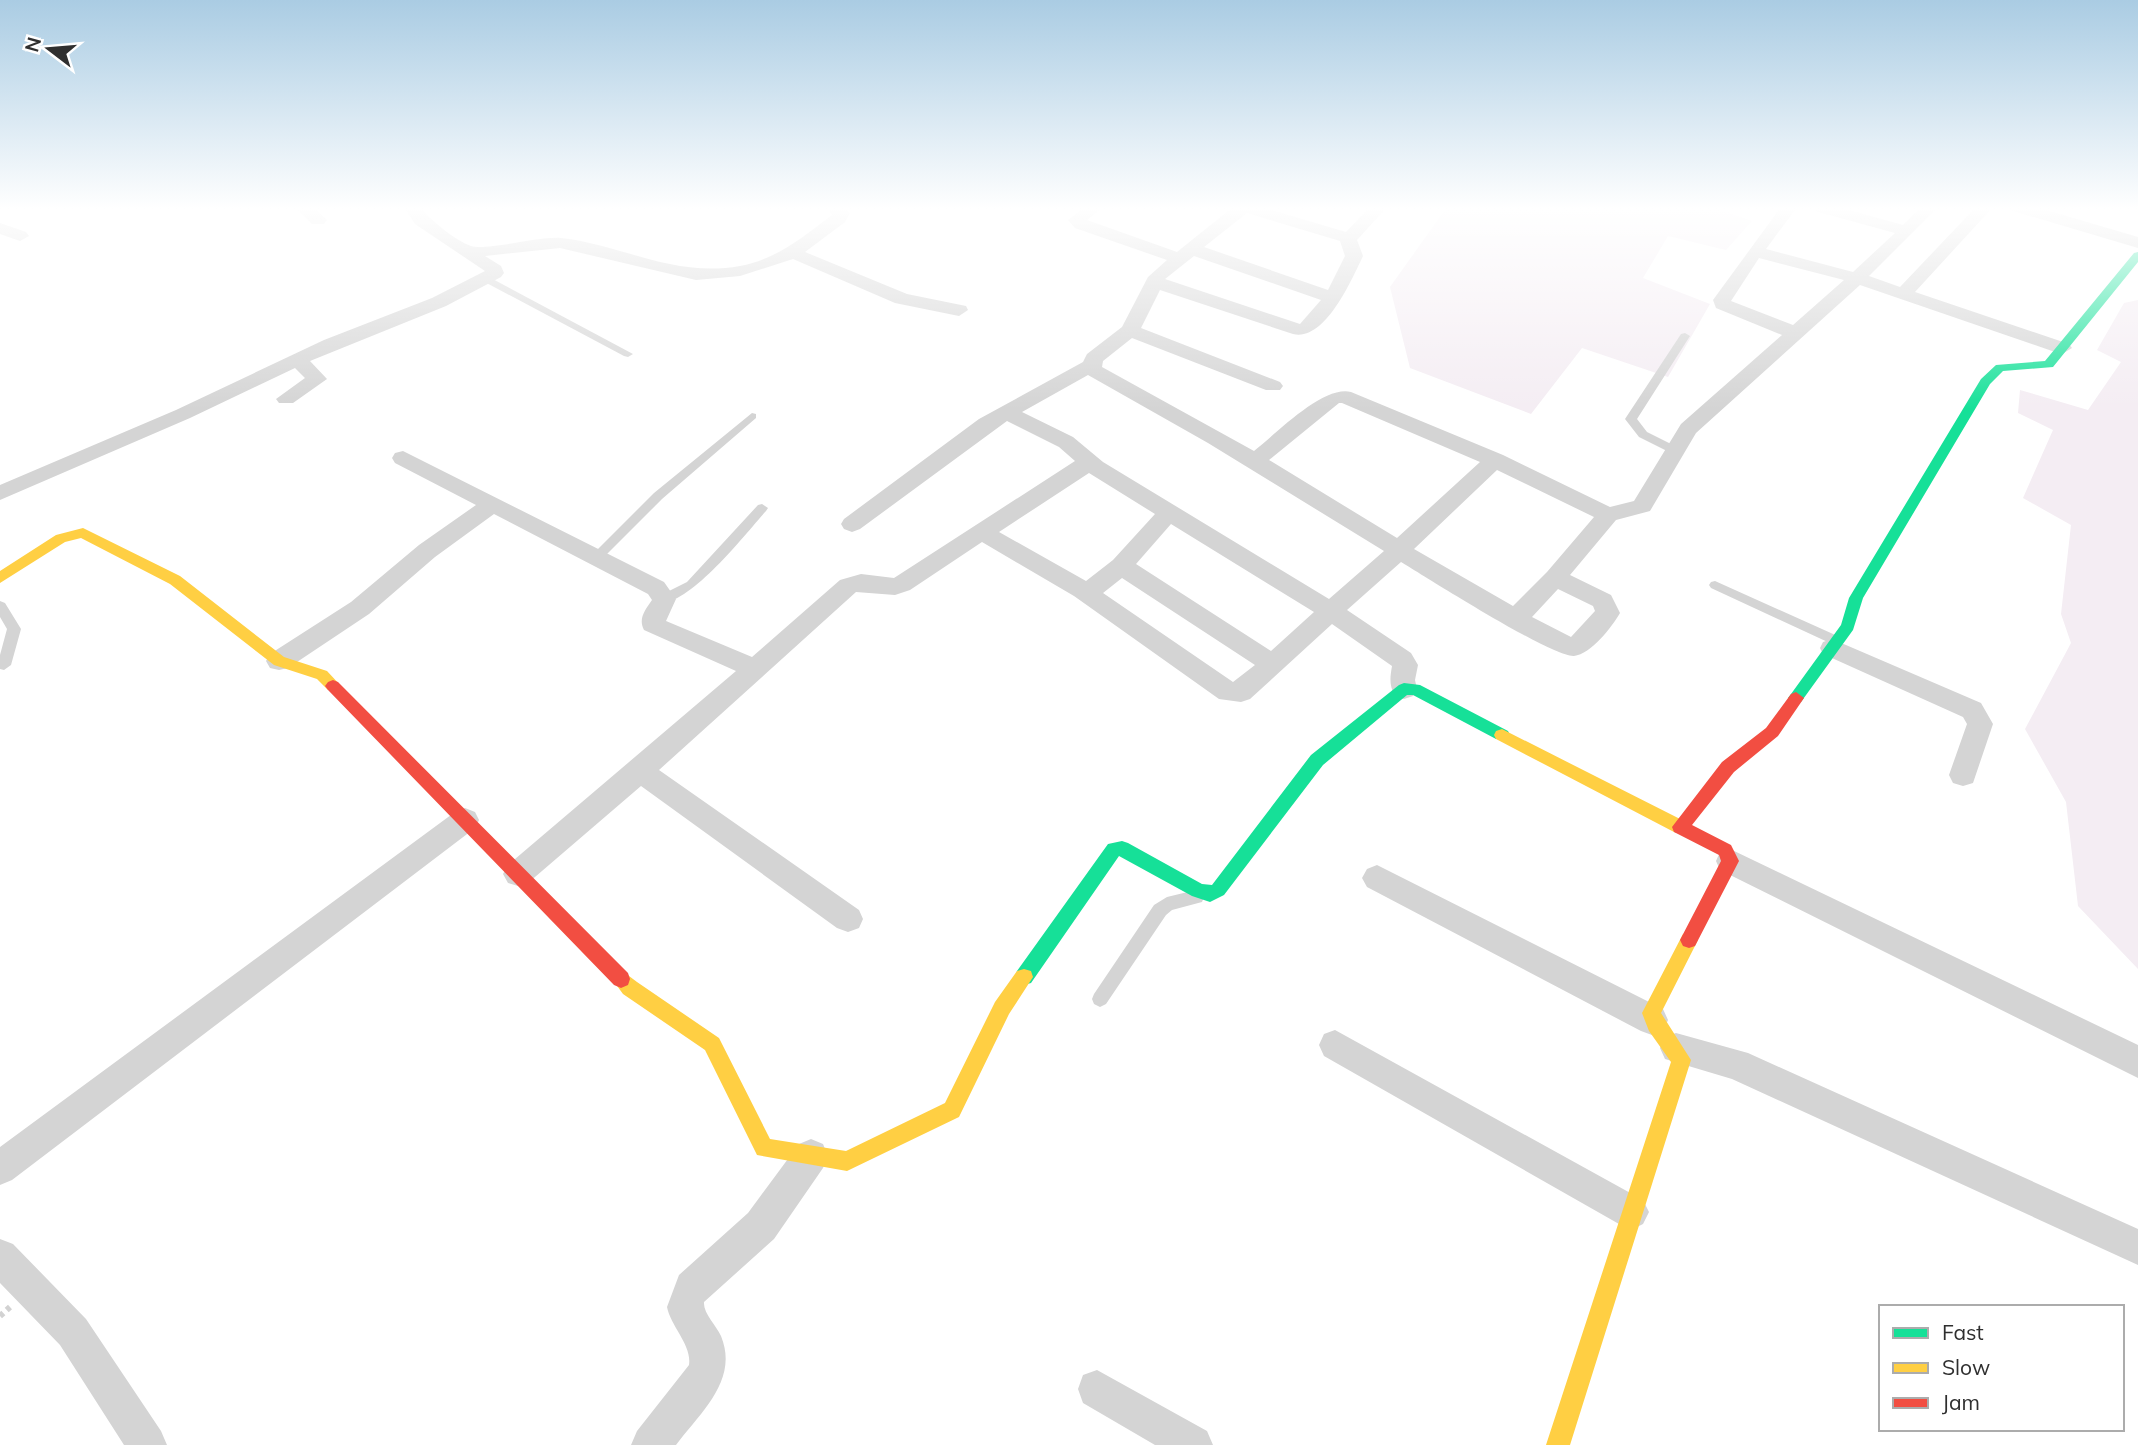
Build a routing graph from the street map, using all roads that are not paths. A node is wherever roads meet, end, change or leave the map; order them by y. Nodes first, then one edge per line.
1 (490, 274) edge
2 (692, 274) edge
3 (710, 274) edge
4 (846, 274) edge
5 (1163, 274) edge
6 (1254, 274) edge
7 (1345, 274) edge
8 (1740, 274) edge
9 (1843, 274) edge
10 (1861, 274) edge
11 (1921, 274) edge
12 (2122, 274) edge
13 (484, 278) junction
14 (1857, 278) junction
15 (1155, 282) junction
16 (1903, 294) junction
17 (1333, 298) junction
18 (959, 310) dead end
19 (1130, 330) junction
20 (1795, 333) junction
21 (1685, 336) dead end
22 (2062, 348) junction
23 (628, 354) dead end
24 (298, 360) junction
25 (1091, 365) junction
26 (1273, 386) dead end
27 (286, 399) dead end
28 (1005, 412) junction
29 (752, 416) dead end
30 (1675, 451) junction
31 (403, 458) dead end
32 (1494, 460) junction
33 (1255, 461) junction
34 (1095, 467) junction
35 (0, 493) edge
36 (493, 504) junction
37 (762, 508) dead end
38 (1169, 512) junction
39 (1608, 515) junction
40 (852, 524) dead end
41 (982, 532) junction
42 (1398, 551) junction
43 (596, 558) junction
44 (1121, 566) junction
45 (0, 578) edge
46 (1555, 578) junction
47 (1715, 585) dead end
48 (1087, 593) junction
49 (664, 600) junction
50 (0, 606) edge
51 (1331, 611) junction
52 (1515, 619) junction
53 (1834, 644) junction
54 (279, 661) junction
55 (1272, 664) junction
56 (4, 665) dead end
57 (755, 669) junction
58 (1404, 689) junction
59 (640, 771) junction
60 (1964, 775) dead end
61 (465, 820) junction
62 (1681, 827) junction
63 (1730, 861) junction
64 (518, 874) junction
65 (1377, 878) dead end
66 (1210, 894) junction
67 (848, 919) dead end
68 (1100, 999) dead end
69 (1652, 1020) junction
70 (1335, 1045) dead end
71 (1676, 1048) junction
72 (2138, 1062) edge
73 (811, 1156) junction
74 (0, 1168) edge
75 (1631, 1212) junction
76 (2138, 1247) edge
77 (0, 1257) edge
78 (1097, 1389) dead end
79 (147, 1445) edge
80 (651, 1445) edge
81 (1193, 1445) edge
82 (1559, 1445) edge

1 - 13 street
2 - 3 street
4 - 18 street
5 - 15 street
6 - 17 street
7 - 17 street
8 - 20 street
9 - 14 street
10 - 14 street
11 - 16 street
12 - 22 street
13 - 23 lane
13 - 24 street
14 - 16 street
14 - 20 street
15 - 17 street
15 - 19 street
16 - 22 street
19 - 25 street
19 - 26 street
20 - 30 street
21 - 30 lane
22 - 53 street
24 - 27 street
24 - 35 street
25 - 28 street
25 - 33 street
28 - 34 street
28 - 40 street
29 - 43 lane
30 - 39 street
31 - 36 street
32 - 33 street
32 - 39 street
32 - 42 street
33 - 42 street
34 - 38 street
34 - 41 street
36 - 43 street
36 - 54 street
37 - 49 lane
38 - 44 street
38 - 51 street
39 - 46 street
41 - 48 street
41 - 57 street
42 - 51 street
42 - 52 street
43 - 49 street
44 - 48 street
44 - 55 street
45 - 54 street
46 - 52 street
46 - 52 street
47 - 53 lane
48 - 55 street
49 - 57 street
50 - 56 lane
51 - 55 street
51 - 58 street
53 - 60 street
53 - 62 street
54 - 61 street
57 - 59 street
58 - 62 street
58 - 66 street
59 - 64 street
59 - 67 street
61 - 64 street
61 - 74 street
62 - 63 street
63 - 69 street
63 - 72 street
64 - 73 street
65 - 69 street
66 - 68 lane
66 - 73 street
69 - 71 street
70 - 75 street
71 - 75 street
71 - 76 street
73 - 80 street
75 - 82 street
77 - 79 street
78 - 81 street

